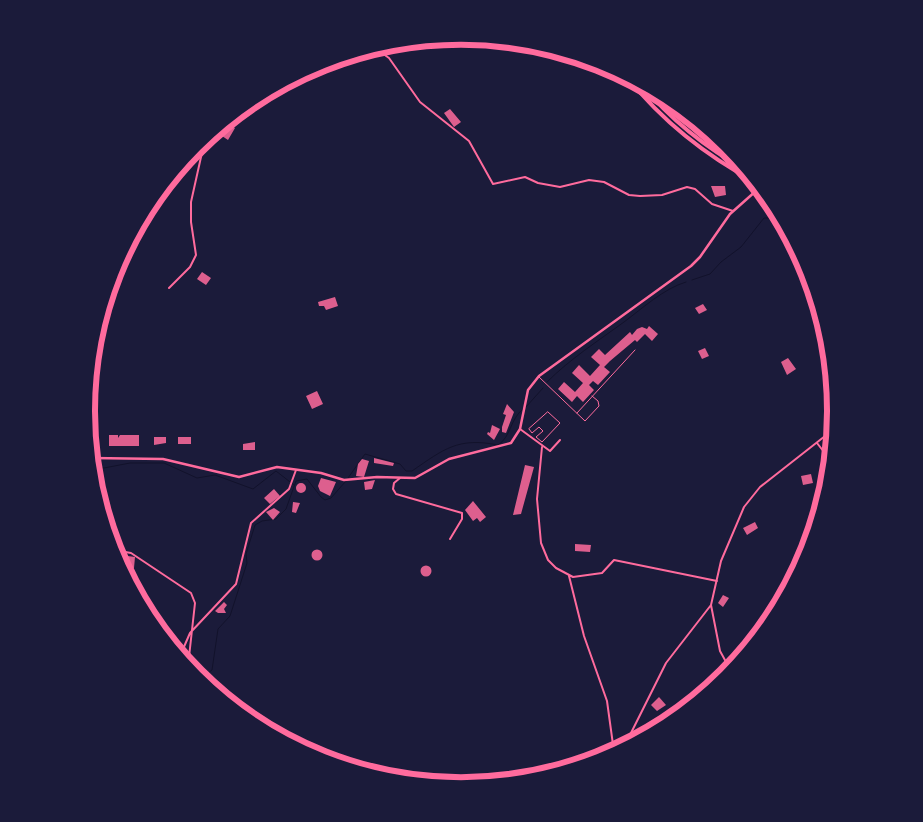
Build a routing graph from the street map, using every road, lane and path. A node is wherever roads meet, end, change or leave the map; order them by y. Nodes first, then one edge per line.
1 (383, 54) edge
2 (641, 92) edge
3 (662, 105) edge
4 (201, 154) edge
5 (726, 158) edge
6 (740, 173) edge
7 (755, 192) edge
8 (733, 211) junction
9 (170, 288) dead end
10 (636, 350) dead end
11 (539, 376) junction
12 (592, 396) junction
13 (576, 413) junction
14 (560, 423) joint
15 (520, 429) junction
16 (827, 435) edge
17 (560, 440) dead end
18 (817, 443) junction
19 (542, 447) junction
20 (825, 453) edge
21 (99, 458) edge
22 (296, 469) junction
23 (400, 478) junction
24 (450, 539) dead end
25 (123, 552) edge
26 (569, 576) junction
27 (717, 581) junction
28 (711, 605) junction
29 (190, 633) junction
30 (183, 649) edge
31 (189, 655) edge
32 (727, 663) edge
33 (630, 735) edge
34 (613, 744) edge

1 - 8 street
2 - 6 highway
3 - 5 highway
4 - 9 street
7 - 8 street
8 - 11 street
10 - 12 street
11 - 13 street
11 - 15 street
12 - 13 street
12 - 13 street
14 - 14 street
15 - 19 street
15 - 23 street
16 - 18 street
17 - 19 street
18 - 20 street
18 - 27 street
19 - 26 street
21 - 22 street
22 - 23 street
22 - 29 street
23 - 24 street
25 - 29 street
26 - 27 street
26 - 34 street
27 - 28 street
28 - 32 street
28 - 33 street
29 - 30 street
29 - 31 street

